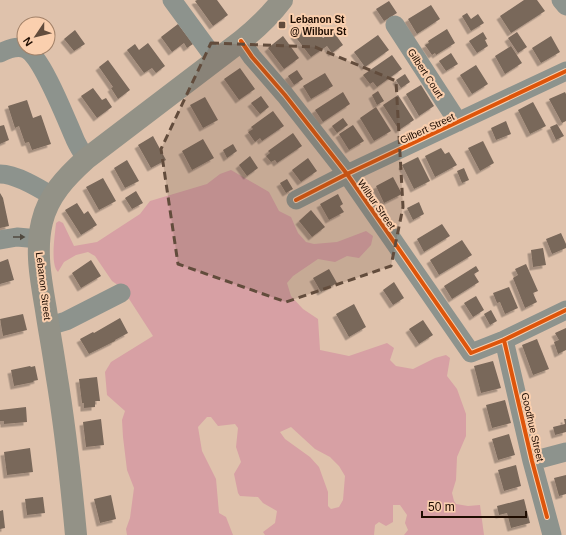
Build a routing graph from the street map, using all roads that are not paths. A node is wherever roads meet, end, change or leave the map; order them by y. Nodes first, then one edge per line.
1 (172, 0) edge
2 (282, 0) edge
3 (561, 0) edge
4 (566, 6) edge
5 (395, 25) dead end
6 (241, 42) junction
7 (0, 53) edge
8 (216, 60) junction
9 (566, 71) edge
10 (458, 122) junction
11 (86, 159) junction
12 (0, 174) edge
13 (347, 174) junction
14 (52, 196) junction
15 (296, 200) dead end
16 (39, 239) junction
17 (0, 240) edge
18 (121, 293) dead end
19 (566, 310) edge
20 (49, 326) junction
21 (504, 340) junction
22 (566, 452) edge
23 (532, 461) junction
24 (550, 526) edge
25 (76, 535) edge

1 - 8 street
2 - 6 main road, Lebanon Street
3 - 4 street
5 - 10 street, Gilbert Court
6 - 8 main road, Lebanon Street
6 - 13 street, Wilbur Street
7 - 11 street
8 - 11 main road, Lebanon Street
9 - 10 street, Gilbert Street
10 - 13 street, Gilbert Street
11 - 14 main road, Lebanon Street
12 - 14 street
13 - 15 street, Gilbert Street
13 - 21 street, Wilbur Street
14 - 16 main road, Lebanon Street
17 -> 16 street
16 - 20 main road, Lebanon Street
18 - 20 street
19 - 21 street
20 - 25 main road, Lebanon Street
21 - 23 street, Goodhue Street
22 - 23 street
23 - 24 street, Goodhue Street

